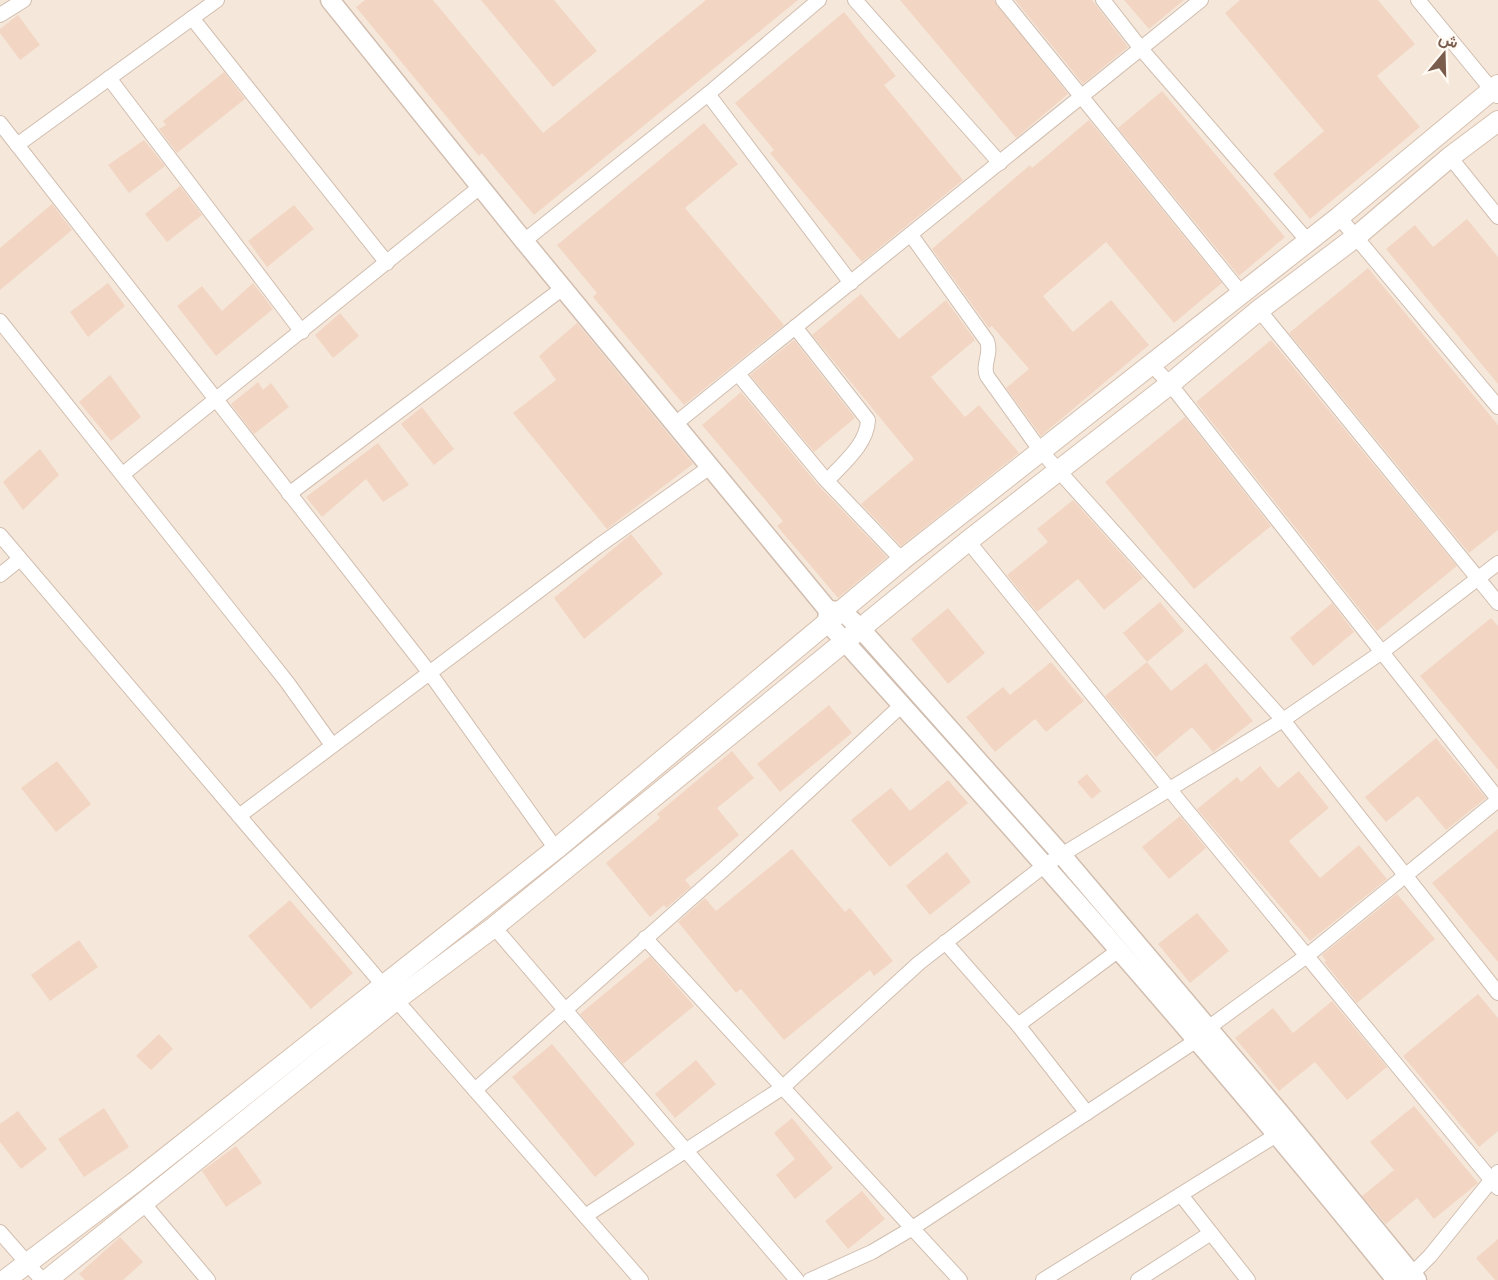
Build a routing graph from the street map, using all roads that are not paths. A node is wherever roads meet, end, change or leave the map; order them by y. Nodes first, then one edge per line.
1 (24, 0) edge
2 (217, 0) edge
3 (330, 0) edge
4 (819, 0) edge
5 (855, 0) edge
6 (1003, 0) edge
7 (1102, 0) edge
8 (1201, 0) edge
9 (1418, 0) edge
10 (0, 15) edge
11 (192, 18) junction
12 (1142, 50) junction
13 (109, 78) junction
14 (1496, 91) edge
15 (708, 94) junction
16 (1082, 98) junction
17 (1498, 121) edge
18 (0, 123) edge
19 (17, 145) junction
20 (1450, 157) junction
21 (1000, 163) junction
22 (480, 187) junction
23 (1339, 217) junction
24 (1498, 217) edge
25 (911, 235) junction
26 (1357, 236) junction
27 (1307, 240) junction
28 (524, 241) junction
29 (387, 263) junction
30 (851, 283) junction
31 (563, 288) junction
32 (1241, 293) junction
33 (1258, 310) junction
34 (0, 321) edge
35 (795, 327) junction
36 (302, 332) junction
37 (1150, 363) junction
38 (738, 374) junction
39 (1170, 384) junction
40 (216, 401) junction
41 (1498, 407) edge
42 (675, 424) junction
43 (1040, 450) junction
44 (710, 467) junction
45 (1057, 469) junction
46 (123, 474) junction
47 (827, 481) junction
48 (289, 494) junction
49 (0, 535) edge
50 (968, 541) junction
51 (20, 559) junction
52 (902, 560) junction
53 (1498, 563) edge
54 (0, 575) edge
55 (1478, 579) junction
56 (1498, 603) edge
57 (832, 614) junction
58 (860, 628) junction
59 (844, 641) junction
60 (1382, 652) junction
61 (429, 672) junction
62 (903, 704) junction
63 (1283, 720) junction
64 (332, 746) junction
65 (1170, 790) junction
66 (1498, 800) edge
67 (239, 816) junction
68 (556, 849) junction
69 (1061, 854) junction
70 (1045, 865) junction
71 (1405, 874) junction
72 (494, 927) junction
73 (645, 938) junction
74 (945, 942) junction
75 (1119, 950) junction
76 (1308, 955) junction
77 (383, 985) junction
78 (1498, 993) edge
79 (396, 1000) junction
80 (564, 1009) junction
81 (1018, 1024) junction
82 (1203, 1034) junction
83 (782, 1088) junction
84 (475, 1089) junction
85 (1087, 1113) junction
86 (1278, 1134) junction
87 (685, 1152) junction
88 (1496, 1180) edge
89 (1181, 1195) junction
90 (144, 1204) junction
91 (585, 1216) junction
92 (910, 1229) junction
93 (0, 1232) edge
94 (1211, 1233) junction
95 (25, 1263) junction
96 (1408, 1278) edge
97 (4, 1280) edge
98 (42, 1280) edge
99 (47, 1280) edge
100 (208, 1280) edge
101 (641, 1280) edge
102 (797, 1280) edge
103 (810, 1280) edge
104 (960, 1280) edge
105 (1043, 1280) edge
106 (1138, 1280) edge
107 (1248, 1280) edge

1 - 10 street
2 - 11 street
3 - 22 street
4 - 15 street
5 - 21 street
6 - 16 street
7 - 12 street
8 - 12 street
9 - 14 street
11 - 13 street
11 - 29 street
12 - 16 street
12 - 27 street
13 - 19 street
13 - 36 street
14 - 23 main road
15 - 28 street
15 - 30 street
16 - 21 street
16 - 32 street
17 - 20 main road
18 - 19 street
19 - 40 street
20 - 24 street
20 - 26 main road
21 - 25 street
22 - 28 street
22 - 29 street
23 - 26 street
23 - 27 main road
25 - 30 street
25 - 43 street
26 - 33 main road
26 - 41 street
27 - 32 main road
28 - 31 street
29 - 36 street
30 - 35 street
31 - 42 street
31 - 48 street
32 - 37 main road
33 - 39 main road
33 - 55 street
34 - 46 street
35 - 38 street
35 - 47 street
36 - 40 street
37 - 39 street
37 - 43 main road
38 - 42 street
38 - 47 street
39 - 45 main road
39 - 60 street
40 - 46 street
40 - 48 street
42 - 44 street
43 - 45 street
43 - 52 main road
44 - 57 street
44 - 61 street
45 - 50 main road
45 - 63 street
46 - 64 street
47 - 52 street
48 - 61 street
49 - 51 street
50 - 58 main road
50 - 65 street
51 - 54 street
51 - 67 street
52 - 57 main road
53 - 55 street
55 - 56 street
55 - 60 street
57 - 58 street
57 - 59 street
57 - 68 main road
58 - 59 main road
58 - 69 street
59 - 62 street
59 - 72 main road
60 - 63 street
60 - 66 street
61 - 64 street
61 - 68 street
62 - 70 street
62 - 73 street
63 - 65 street
63 - 71 street
64 - 67 street
65 - 69 street
65 - 76 street
66 - 71 street
67 - 77 street
68 - 77 main road
69 - 70 street
69 - 82 street
70 - 74 street
70 - 75 street
71 - 76 street
71 - 78 street
72 - 79 main road
72 - 80 street
73 - 80 street
73 - 83 street
74 - 81 street
74 - 83 street
75 - 81 street
75 - 82 street
76 - 82 street
76 - 88 street
77 - 79 street
77 - 95 main road
79 - 84 street
79 - 90 main road
80 - 84 street
80 - 87 street
81 - 85 street
82 - 85 street
82 - 86 street
82 - 96 street
83 - 87 street
83 - 92 street
84 - 91 street
85 - 92 street
86 - 89 street
86 - 96 street
87 - 91 street
87 - 102 street
88 - 96 street
89 - 94 street
89 - 105 street
90 - 99 main road
90 - 100 street
91 - 101 street
92 - 103 street
92 - 104 street
93 - 95 street
94 - 106 street
94 - 107 street
95 - 97 main road
95 - 98 street

